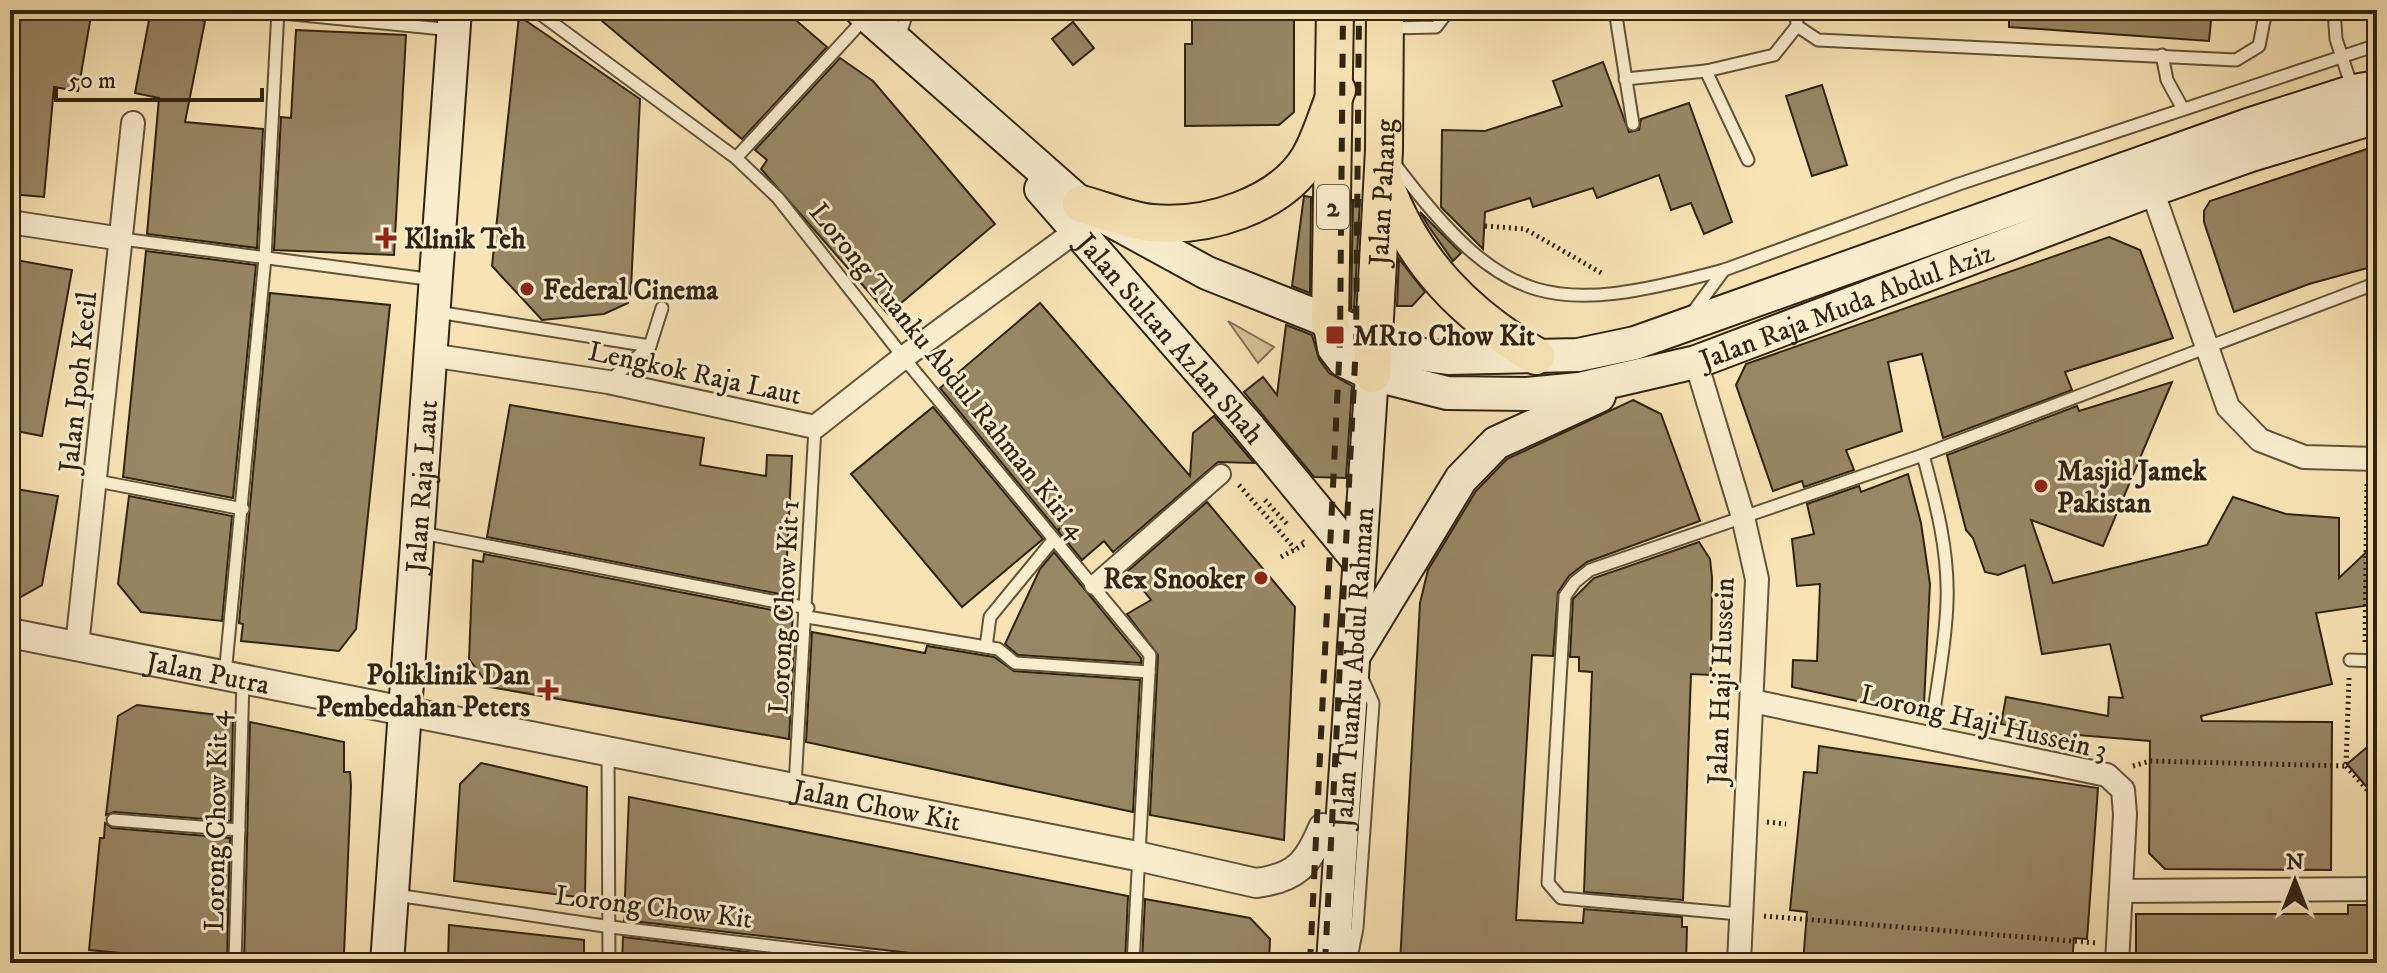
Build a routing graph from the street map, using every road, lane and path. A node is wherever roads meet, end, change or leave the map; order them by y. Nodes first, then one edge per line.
1 (252, 10) edge
2 (535, 10) edge
3 (908, 10) edge
4 (1335, 10) edge
5 (1449, 10) edge
6 (1615, 10) edge
7 (1796, 10) edge
8 (2266, 10) edge
9 (2334, 10) edge
10 (278, 12) edge
11 (864, 13) edge
12 (1385, 19) edge
13 (454, 20) edge
14 (1797, 26) junction
15 (897, 43) junction
16 (2377, 45) edge
17 (2341, 54) junction
18 (2162, 55) junction
19 (1706, 71) junction
20 (1625, 79) junction
21 (2365, 89) edge
22 (1337, 90) junction
23 (2183, 109) junction
24 (2377, 117) edge
25 (133, 123) dead end
26 (1633, 124) dead end
27 (736, 158) junction
28 (1748, 160) dead end
29 (1383, 162) junction
30 (2152, 190) junction
31 (1078, 217) junction
32 (10, 222) edge
33 (1485, 226) dead end
34 (122, 239) junction
35 (265, 258) junction
36 (1724, 270) junction
37 (1615, 283) dead end
38 (2377, 283) edge
39 (435, 296) junction
40 (662, 308) dead end
41 (1330, 324) junction
42 (1683, 326) junction
43 (1374, 338) junction
44 (650, 346) junction
45 (2206, 350) junction
46 (430, 355) junction
47 (1536, 356) junction
48 (904, 357) junction
49 (1696, 362) junction
50 (1372, 374) junction
51 (608, 382) junction
52 (815, 427) junction
53 (1923, 455) junction
54 (2372, 459) edge
55 (1228, 477) joint
56 (97, 481) junction
57 (1265, 500) dead end
58 (243, 509) junction
59 (1743, 517) junction
60 (417, 532) junction
61 (1054, 539) junction
62 (1295, 549) junction
63 (1281, 557) dead end
64 (1358, 560) junction
65 (1094, 585) junction
66 (1356, 598) junction
67 (807, 612) junction
68 (10, 633) edge
69 (77, 646) junction
70 (986, 647) junction
71 (1353, 658) junction
72 (2350, 660) junction
73 (2377, 661) edge
74 (1149, 672) junction
75 (234, 678) junction
76 (1752, 701) junction
77 (405, 712) junction
78 (1933, 718) dead end
79 (608, 752) junction
80 (2346, 766) junction
81 (2107, 775) junction
82 (795, 788) junction
83 (2377, 801) edge
84 (113, 820) dead end
85 (1323, 828) junction
86 (239, 830) junction
87 (1137, 856) junction
88 (2377, 889) edge
89 (2122, 891) junction
90 (392, 894) junction
91 (1739, 914) junction
92 (611, 927) junction
93 (2118, 954) edge
94 (1339, 958) edge
95 (857, 959) edge
96 (235, 963) edge
97 (387, 963) edge
98 (609, 963) edge
99 (911, 963) edge
100 (1133, 963) edge
101 (1739, 963) edge

1 - 10 lane
2 - 27 lane, Lorong Tuanku Abdul Rahman Kiri 4
3 - 15 lane
4 - 22 main road, Jalan Pahang / 2
5 - 12 lane
6 - 20 lane
7 - 14 lane
8 - 18 lane
9 - 17 lane
10 - 13 lane
10 - 35 lane, Lorong Chow Kit 4
11 - 15 main road, Jalan Sultan Azlan Shah
11 - 27 lane
12 - 29 main road, Jalan Pahang / 2
13 - 39 main road, Jalan Raja Laut
14 - 18 lane
14 - 19 lane
15 - 31 main road, Jalan Sultan Azlan Shah
16 - 17 lane
17 - 21 lane
17 - 23 lane
18 - 23 lane
19 - 20 lane
19 - 28 lane
20 - 26 lane
21 - 42 main road, Jalan Raja Muda Abdul Aziz
22 - 31 main road
22 - 41 main road, Jalan Pahang / 2
23 - 36 lane
24 - 30 main road, Jalan Raja Muda Abdul Aziz
25 - 34 street, Jalan Ipoh Kecil
27 - 48 lane, Lorong Tuanku Abdul Rahman Kiri 4
29 - 36 lane
29 - 43 main road, Jalan Pahang / 2
29 - 47 main road
30 - 45 street
30 - 49 main road, Jalan Raja Muda Abdul Aziz
31 - 41 main road, Jalan Sultan Azlan Shah
31 - 48 street, Lengkok Raja Laut
31 - 64 main road, Jalan Sultan Azlan Shah
32 - 34 street
33 - 37 path
34 - 35 lane
34 - 56 street, Jalan Ipoh Kecil
35 - 39 lane
35 - 58 lane, Lorong Chow Kit 4
36 - 42 lane
38 - 45 lane
39 - 44 lane
39 - 46 main road, Jalan Raja Laut
40 - 44 lane
41 - 43 main road, Jalan Sultan Azlan Shah
41 - 50 main road, Jalan Raja Muda Abdul Aziz
42 - 47 main road, Jalan Raja Muda Abdul Aziz
43 - 47 main road, Jalan Raja Muda Abdul Aziz
43 - 50 main road, Jalan Pahang / 2
44 - 51 lane
45 - 53 lane
45 - 54 street
46 - 51 street, Lengkok Raja Laut
46 - 60 main road, Jalan Raja Laut
48 - 52 street, Lengkok Raja Laut
48 - 61 lane, Lorong Tuanku Abdul Rahman Kiri 4
49 - 50 main road, Jalan Raja Muda Abdul Aziz
49 - 59 street, Jalan Haji Hussein
49 - 71 main road
50 - 64 main road, Jalan Tuanku Abdul Rahman / 2
51 - 52 street, Lengkok Raja Laut
52 - 67 lane, Lorong Chow Kit 1
53 - 59 lane
53 - 78 lane
54 - 72 path
55 - 62 path
55 - 65 street
56 - 58 lane
56 - 69 street, Jalan Ipoh Kecil
57 - 62 path
58 - 75 lane, Lorong Chow Kit 4
59 - 76 street, Jalan Haji Hussein
59 - 91 lane
60 - 67 lane
60 - 77 main road, Jalan Raja Laut
61 - 65 lane, Lorong Tuanku Abdul Rahman Kiri 4
61 - 70 lane
62 - 63 path
64 - 66 main road, Jalan Tuanku Abdul Rahman / 2
65 - 74 lane, Lorong Tuanku Abdul Rahman Kiri 4
66 - 71 main road, Jalan Tuanku Abdul Rahman / 2
66 - 85 main road
67 - 70 lane
67 - 82 lane, Lorong Chow Kit 1
68 - 69 street, Jalan Putra
69 - 75 street, Jalan Putra
70 - 74 lane
71 - 94 main road, Jalan Tuanku Abdul Rahman / 2
72 - 73 lane
72 - 80 path
74 - 87 lane, Lorong Tuanku Abdul Rahman Kiri 4
75 - 77 street, Jalan Putra
75 - 86 lane, Lorong Chow Kit 4
76 - 81 street, Lorong Haji Hussein 3
76 - 91 street, Jalan Haji Hussein
77 - 79 street, Jalan Chow Kit
77 - 90 main road, Jalan Raja Laut
79 - 82 street, Jalan Chow Kit
79 - 92 lane
80 - 81 path
80 - 83 path
81 - 89 street, Lorong Haji Hussein 3
82 - 87 street, Jalan Chow Kit
84 - 86 lane
85 - 87 street, Jalan Chow Kit
85 - 94 main road
86 - 96 lane, Lorong Chow Kit 4
87 - 100 lane, Lorong Tuanku Abdul Rahman Kiri 4
88 - 89 street
89 - 93 street, Lorong Haji Hussein 3
90 - 92 lane, Lorong Chow Kit
90 - 97 main road, Jalan Raja Laut
91 - 93 path
91 - 101 street, Jalan Haji Hussein
92 - 95 lane, Lorong Chow Kit
92 - 98 lane
95 - 99 lane, Lorong Chow Kit

